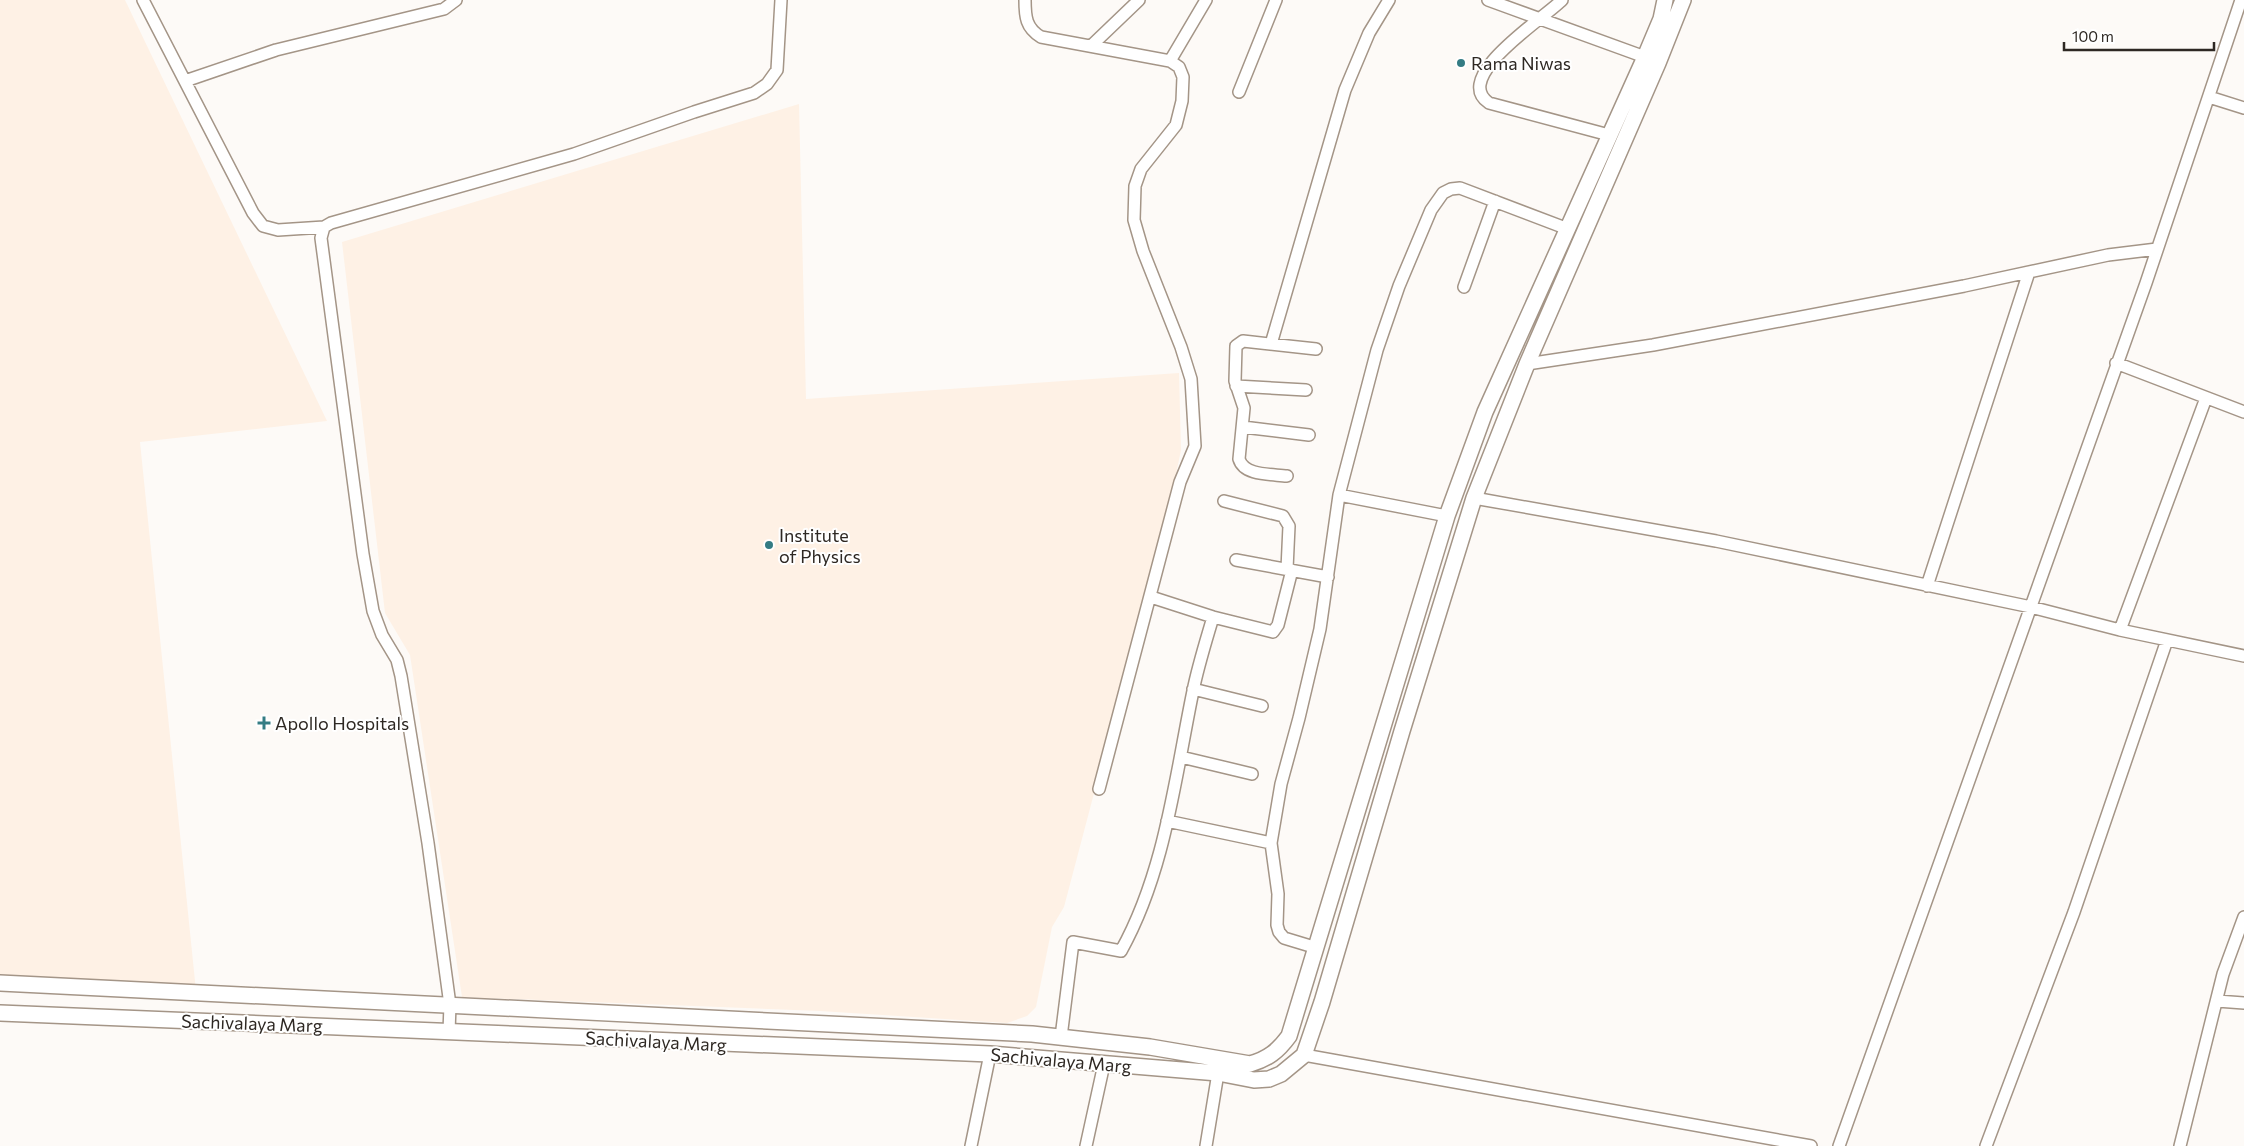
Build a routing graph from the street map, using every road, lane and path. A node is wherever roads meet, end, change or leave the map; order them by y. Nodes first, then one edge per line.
1 (143, 0) edge
2 (456, 0) edge
3 (781, 0) edge
4 (1025, 0) edge
5 (1139, 0) edge
6 (1206, 0) edge
7 (1276, 0) edge
8 (1388, 0) edge
9 (1488, 0) edge
10 (1562, 0) edge
11 (1665, 0) edge
12 (1683, 0) edge
13 (2241, 0) edge
14 (1540, 19) junction
15 (1091, 46) junction
16 (1645, 57) junction
17 (1170, 61) junction
18 (185, 82) junction
19 (1239, 92) dead end
20 (2209, 97) junction
21 (2244, 108) edge
22 (1609, 135) junction
23 (1495, 201) junction
24 (324, 227) junction
25 (1568, 229) junction
26 (2157, 249) junction
27 (2029, 272) junction
28 (1464, 287) dead end
29 (1271, 344) junction
30 (1316, 348) dead end
31 (2116, 363) junction
32 (1527, 364) junction
33 (1236, 386) junction
34 (1306, 390) dead end
35 (2206, 398) junction
36 (1487, 408) junction
37 (2244, 412) edge
38 (1506, 416) junction
39 (1243, 427) junction
40 (1309, 435) dead end
41 (1287, 476) dead end
42 (1339, 494) junction
43 (1474, 498) junction
44 (1224, 500) dead end
45 (1447, 516) junction
46 (1236, 560) dead end
47 (1289, 569) junction
48 (1328, 577) junction
49 (1927, 586) junction
50 (1152, 597) junction
51 (2031, 607) junction
52 (1214, 617) junction
53 (2120, 630) junction
54 (2167, 640) junction
55 (2244, 656) edge
56 (1193, 689) junction
57 (1262, 706) dead end
58 (1181, 757) junction
59 (1252, 774) dead end
60 (1099, 789) dead end
61 (1167, 821) junction
62 (1271, 843) junction
63 (2244, 917) edge
64 (1317, 948) junction
65 (0, 983) edge
66 (2217, 1001) junction
67 (2244, 1003) edge
68 (450, 1005) junction
69 (0, 1013) edge
70 (450, 1032) junction
71 (1021, 1034) junction
72 (1061, 1037) junction
73 (990, 1054) junction
74 (1304, 1055) junction
75 (1020, 1056) junction
76 (1104, 1064) junction
77 (1218, 1074) junction
78 (971, 1146) edge
79 (1086, 1146) edge
80 (1206, 1146) edge
81 (1811, 1146) edge
82 (1839, 1146) edge
83 (1986, 1146) edge
84 (2180, 1146) edge

1 - 18 street
2 - 18 street
3 - 24 street
4 - 15 street
5 - 15 street
6 - 17 street
7 - 19 street
8 - 29 street
9 - 14 street
10 - 14 street
11 - 16 main road
12 - 32 main road
13 - 20 street
14 - 16 street
14 - 22 street
15 - 17 street
16 - 22 main road
17 - 50 street
18 - 24 street
20 - 21 street
20 - 26 street
22 - 25 main road
23 - 25 street
23 - 28 street
23 - 42 street
24 - 68 street
25 - 36 main road
26 - 27 street
26 - 31 street
27 - 32 street
27 - 49 street
29 - 30 street
29 - 33 street
31 - 35 street
31 - 51 street
32 - 38 main road
33 - 34 street
33 - 39 street
35 - 37 street
35 - 53 street
36 - 38 main road
36 - 45 main road
38 - 43 main road
39 - 40 street
39 - 41 street
42 - 45 street
42 - 48 street
43 - 49 street
43 - 74 main road
44 - 47 street
45 - 64 main road
46 - 47 street
47 - 48 street
47 - 52 street
48 - 62 street
49 - 51 street
50 - 52 street
50 - 60 street
51 - 53 street
51 - 82 street
52 - 56 street
53 - 54 street
54 - 55 street
54 - 83 street
56 - 57 street
56 - 58 street
58 - 59 street
58 - 61 street
61 - 62 street
61 - 72 street
62 - 64 street
63 - 66 street
64 - 72 main road
65 - 68 main road
66 - 67 street
66 - 84 street
68 - 70 street
68 - 71 main road
69 - 70 main road, Sachivalaya Marg
70 - 73 main road, Sachivalaya Marg
71 - 72 main road
71 - 75 main road
73 - 75 main road, Sachivalaya Marg
73 - 78 street
74 - 77 main road, Sachivalaya Marg
74 - 81 street
75 - 76 main road, Sachivalaya Marg
76 - 77 main road, Sachivalaya Marg
76 - 79 street
77 - 80 street

